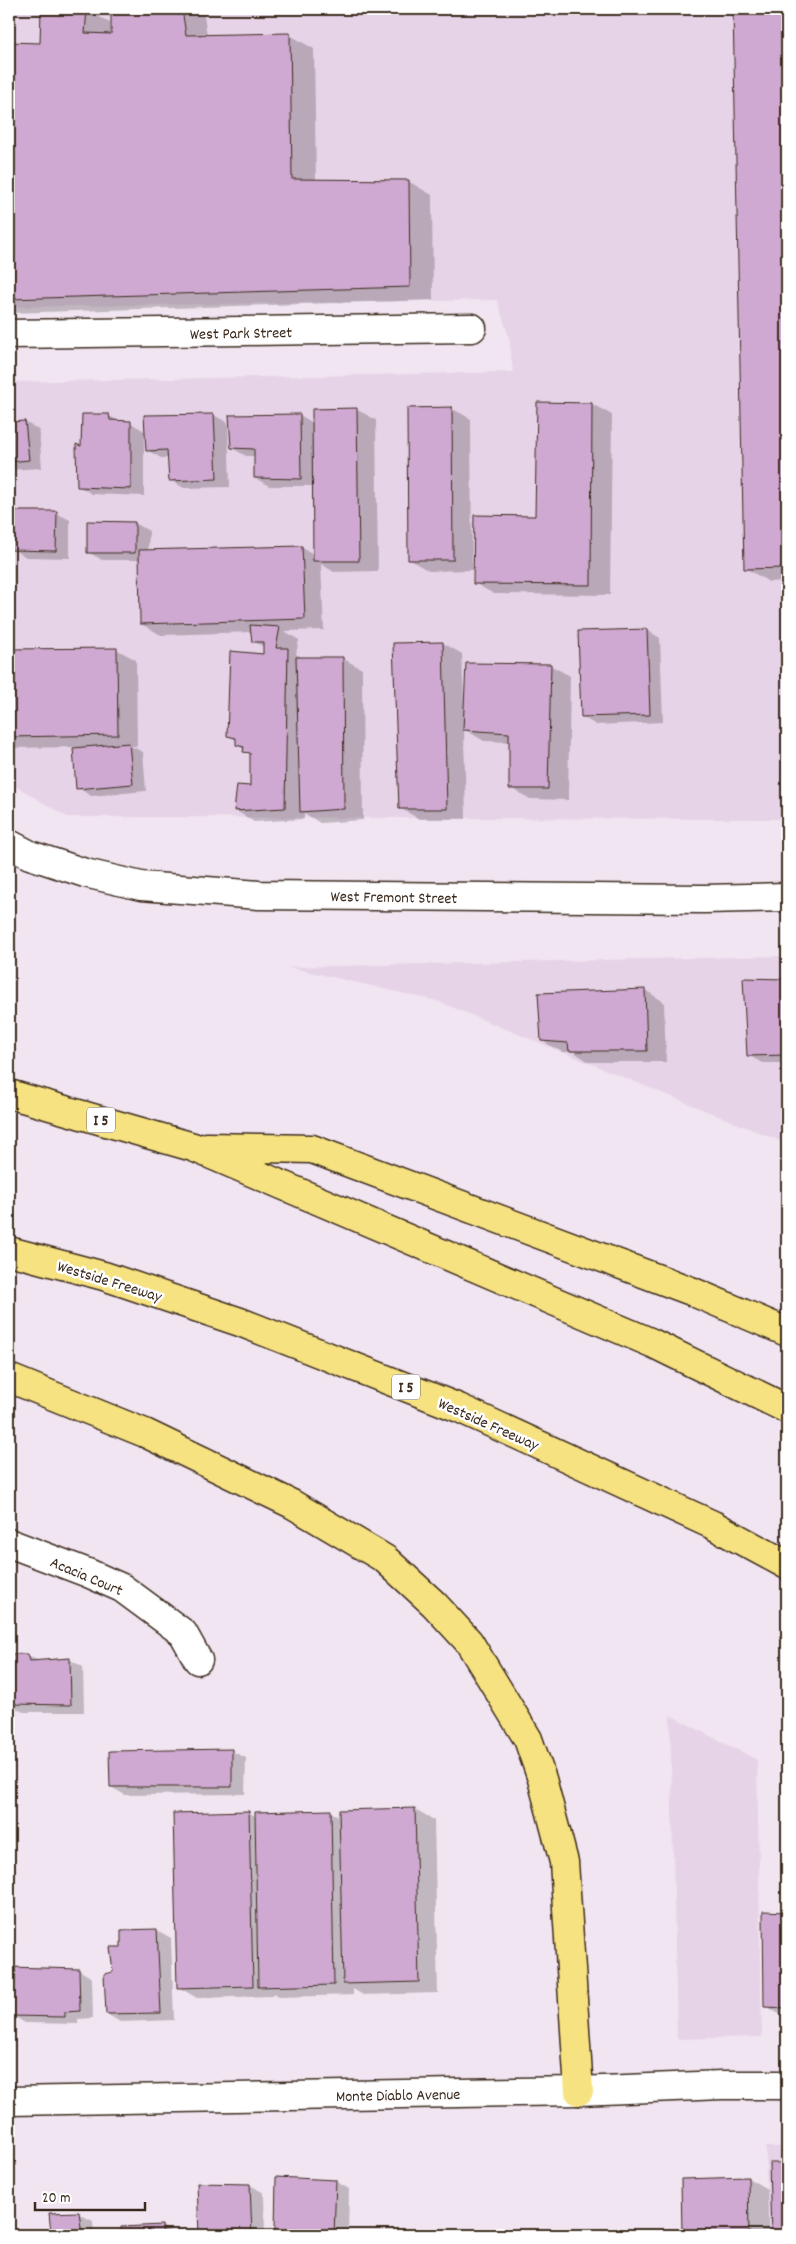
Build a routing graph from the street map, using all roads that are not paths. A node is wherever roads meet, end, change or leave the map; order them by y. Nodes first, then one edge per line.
1 (472, 328) dead end
2 (9, 334) edge
3 (9, 844) edge
4 (787, 897) edge
5 (9, 1094) edge
6 (193, 1146) junction
7 (9, 1251) edge
8 (787, 1332) edge
9 (9, 1378) edge
10 (787, 1409) edge
11 (9, 1543) edge
12 (787, 1565) edge
13 (198, 1660) dead end
14 (787, 2086) edge
15 (579, 2091) junction
16 (9, 2101) edge

1 - 2 street, West Park Street
3 - 4 street, West Fremont Street
5 - 6 highway, I 5
6 - 8 highway
6 - 10 highway, I 5
7 - 12 highway, Westside Freeway / I 5
9 - 15 highway
11 - 13 street, Acacia Court
14 - 15 street, Monte Diablo Avenue
15 - 16 street, Monte Diablo Avenue

